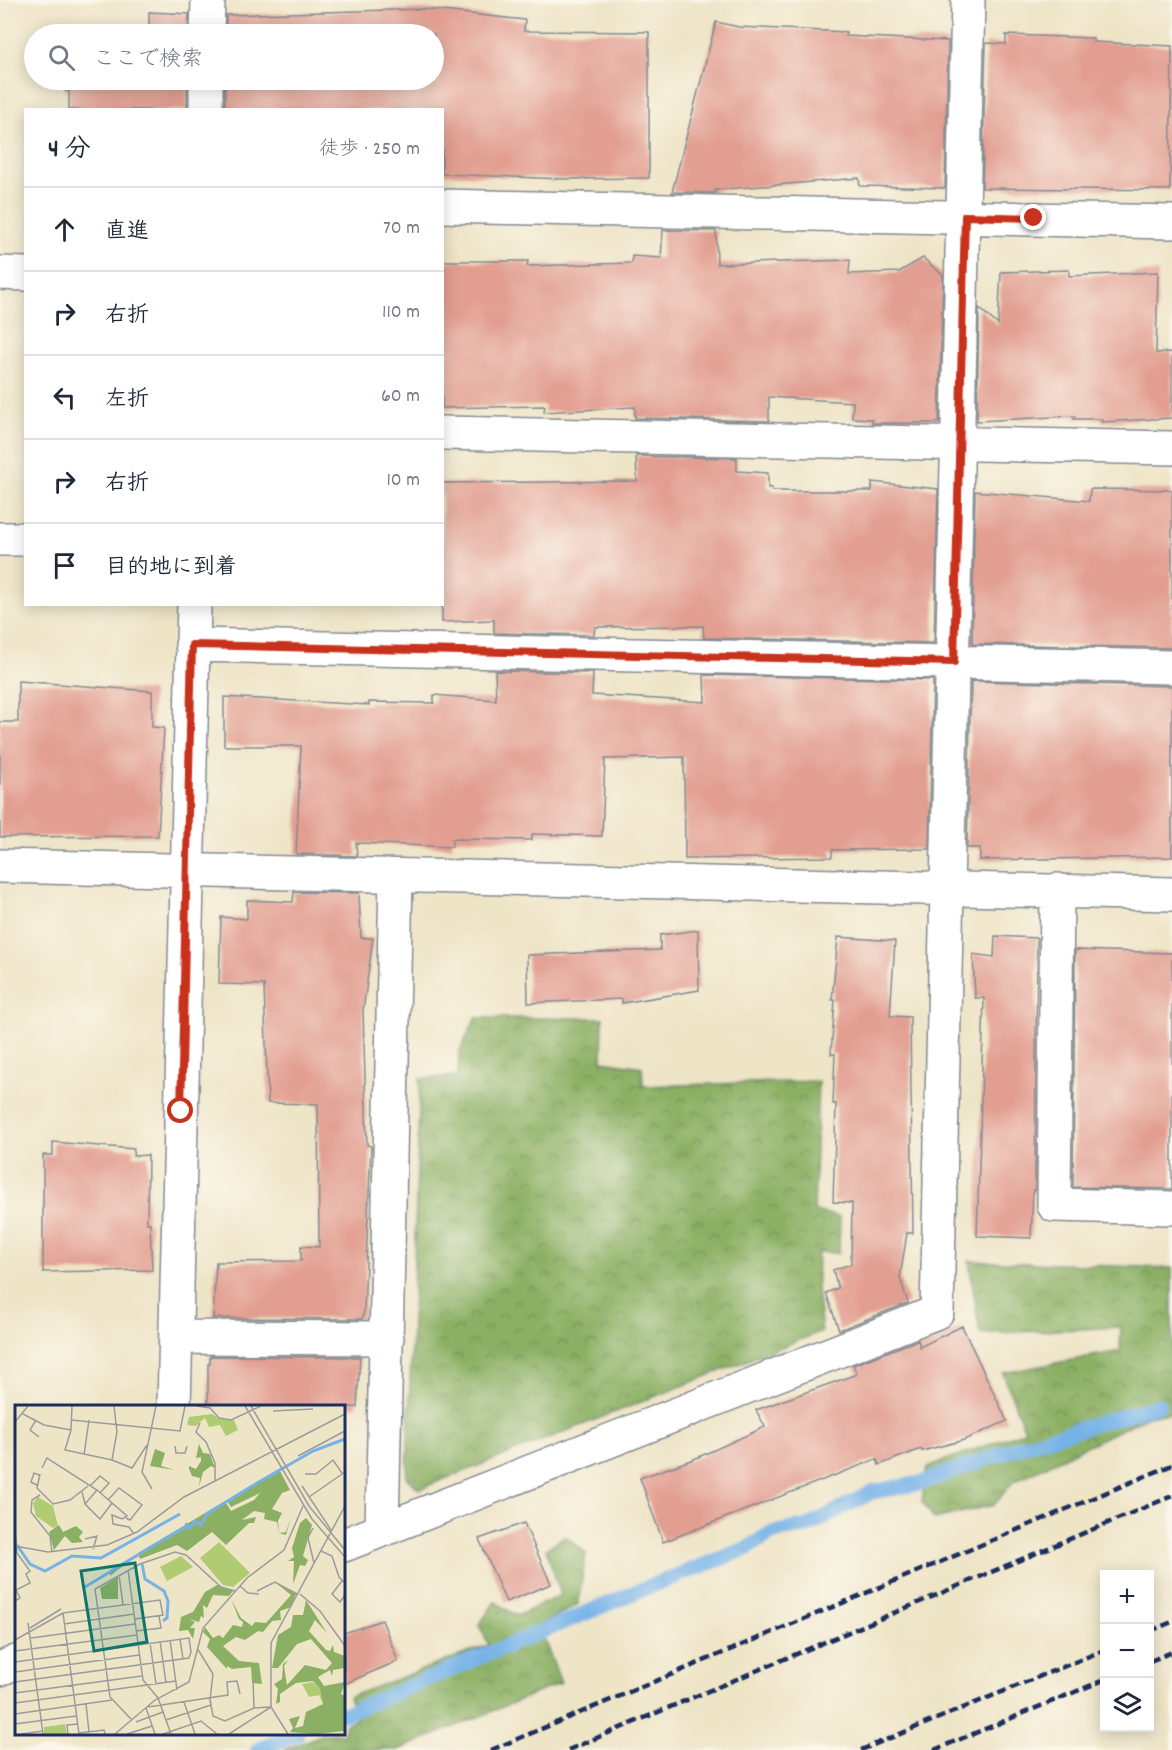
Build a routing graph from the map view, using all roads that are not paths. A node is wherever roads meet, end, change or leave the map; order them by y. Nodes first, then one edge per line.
1 (208, 0) edge
2 (968, 0) edge
3 (207, 24) edge
4 (206, 90) edge
5 (206, 108) edge
6 (444, 206) edge
7 (965, 216) junction
8 (1172, 222) edge
9 (0, 273) edge
10 (24, 274) edge
11 (444, 433) edge
12 (958, 443) junction
13 (1172, 448) edge
14 (0, 539) edge
15 (24, 539) edge
16 (194, 606) edge
17 (192, 645) junction
18 (954, 662) junction
19 (1172, 667) edge
20 (0, 866) edge
21 (186, 872) junction
22 (396, 877) junction
23 (947, 890) junction
24 (1057, 890) junction
25 (1172, 894) edge
26 (1172, 1208) edge
27 (176, 1337) junction
28 (387, 1338) junction
29 (174, 1405) edge
30 (382, 1530) junction
31 (345, 1545) edge
32 (15, 1662) edge
33 (0, 1669) edge

1 - 3 street
2 - 7 street
4 - 5 street
6 - 7 street
7 - 8 street
7 - 12 street
9 - 10 street
11 - 12 street
12 - 13 street
12 - 18 street
14 - 15 street
16 - 17 street
17 - 18 street
17 - 21 street
18 - 19 street
18 - 23 street
20 - 21 street
21 - 22 street
21 - 27 street
22 - 23 street
22 - 28 street
23 - 24 street
23 - 30 street
24 - 25 street
24 - 26 street
27 - 28 street
27 - 29 street
28 - 30 street
30 - 31 street
32 - 33 street

